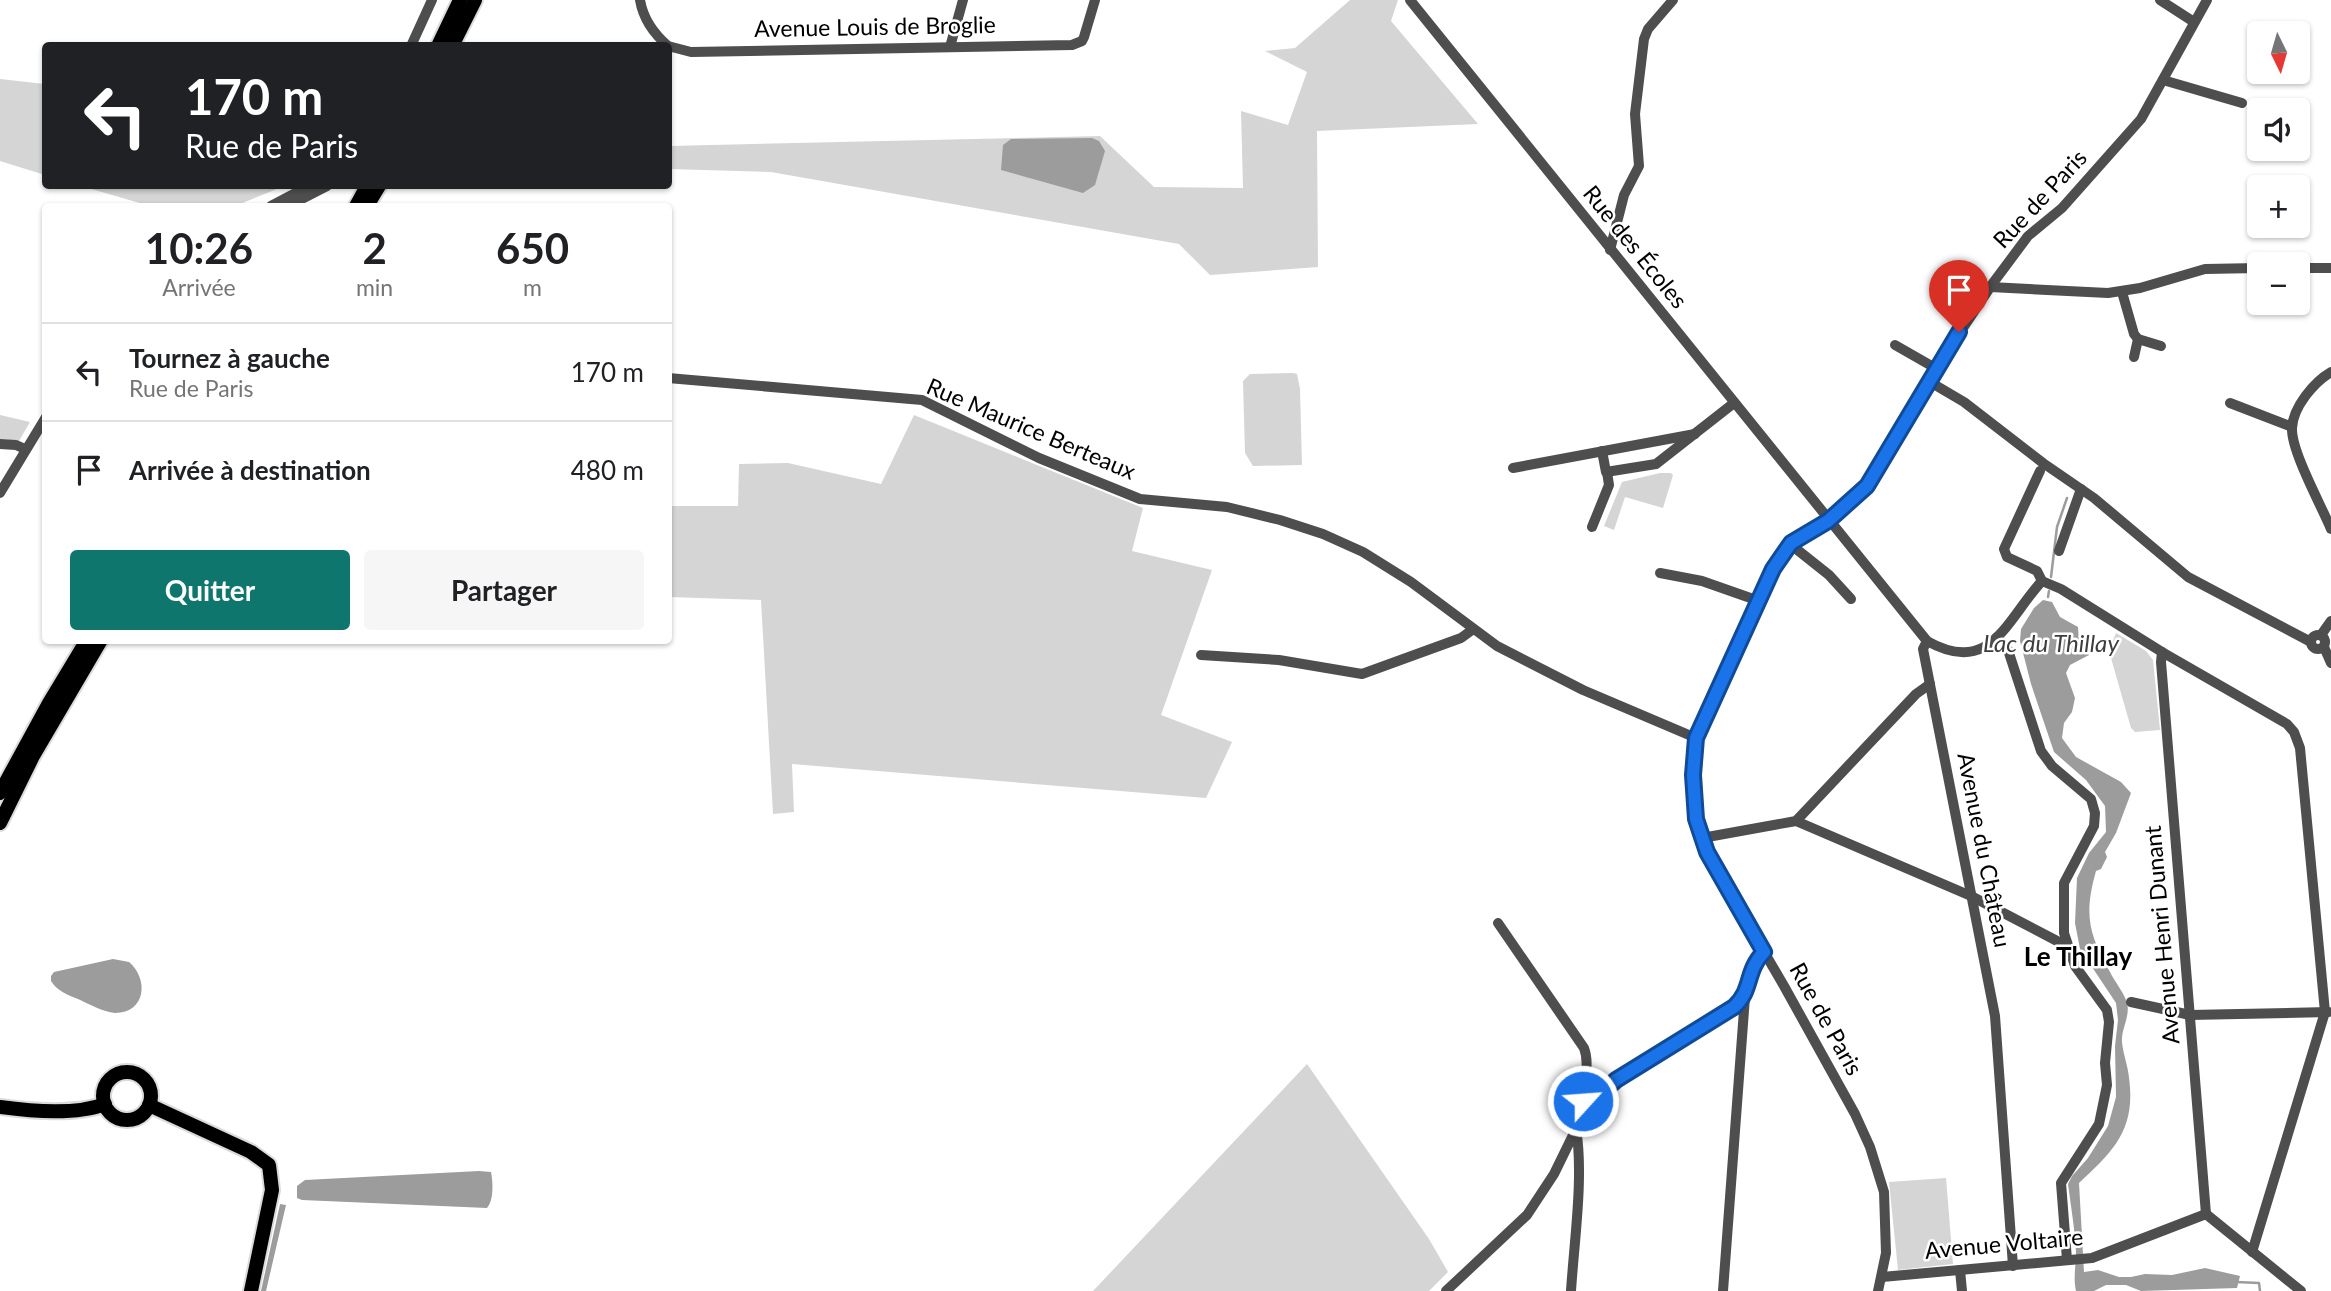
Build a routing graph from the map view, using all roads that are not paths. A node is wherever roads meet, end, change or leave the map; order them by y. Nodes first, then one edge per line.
1 (432, 0) edge
2 (460, 0) edge
3 (475, 0) edge
4 (640, 0) edge
5 (963, 0) edge
6 (1095, 0) edge
7 (1410, 0) edge
8 (1672, 0) edge
9 (2160, 0) edge
10 (2207, 0) edge
11 (2194, 22) junction
12 (413, 42) edge
13 (440, 42) edge
14 (454, 42) edge
15 (663, 42) edge
16 (672, 47) edge
17 (950, 47) junction
18 (2163, 80) junction
19 (2242, 103) dead end
20 (303, 189) edge
21 (321, 189) edge
22 (277, 203) edge
23 (294, 203) edge
24 (1610, 250) junction
25 (2247, 268) edge
26 (2310, 268) edge
27 (2331, 268) edge
28 (1990, 287) junction
29 (2122, 292) junction
30 (2138, 339) junction
31 (1895, 345) dead end
32 (2161, 346) dead end
33 (2134, 357) dead end
34 (1937, 369) junction
35 (2331, 372) edge
36 (672, 378) edge
37 (1930, 382) junction
38 (1734, 403) junction
39 (2230, 403) dead end
40 (2292, 427) junction
41 (42, 431) edge
42 (1695, 434) junction
43 (0, 444) edge
44 (25, 449) junction
45 (1602, 451) junction
46 (1513, 468) dead end
47 (2040, 471) dead end
48 (1607, 472) junction
49 (2081, 489) junction
50 (0, 493) edge
51 (1828, 521) junction
52 (1592, 527) dead end
53 (2331, 529) edge
54 (1790, 544) junction
55 (2059, 551) dead end
56 (1660, 573) dead end
57 (2042, 581) junction
58 (1851, 599) dead end
59 (1759, 601) junction
60 (2331, 621) edge
61 (1472, 630) junction
62 (2321, 635) junction
63 (1997, 637) junction
64 (1927, 641) junction
65 (2311, 642) junction
66 (85, 644) edge
67 (99, 644) edge
68 (2324, 647) junction
69 (2162, 652) junction
70 (1201, 655) dead end
71 (2331, 663) edge
72 (1930, 684) junction
73 (1696, 738) junction
74 (0, 793) edge
75 (1796, 821) junction
76 (0, 822) edge
77 (1702, 838) junction
78 (1971, 896) junction
79 (1498, 923) dead end
80 (2066, 942) junction
81 (1764, 952) junction
82 (1745, 994) junction
83 (2131, 1002) dead end
84 (2328, 1012) edge
85 (2190, 1015) junction
86 (0, 1097) edge
87 (104, 1104) junction
88 (149, 1105) junction
89 (0, 1107) edge
90 (48, 1109) junction
91 (1587, 1110) junction
92 (1576, 1129) junction
93 (2206, 1214) junction
94 (2252, 1252) junction
95 (2076, 1260) junction
96 (2014, 1266) junction
97 (1960, 1270) junction
98 (1882, 1277) junction
99 (251, 1291) edge
100 (1446, 1291) edge
101 (1570, 1291) edge
102 (1723, 1291) edge
103 (1878, 1291) edge
104 (1962, 1291) edge
105 (2301, 1291) edge

1 - 12 street
2 - 13 main road
3 - 14 main road
4 - 15 street, Avenue Louis de Broglie
5 - 17 street
6 - 17 street, Avenue Louis de Broglie
7 - 24 street, Rue des Écoles
8 - 24 street
9 - 11 street
10 - 11 street, Rue de Paris
11 - 18 street, Rue de Paris
16 - 17 street, Avenue Louis de Broglie
18 - 19 street
18 - 28 street, Rue de Paris
20 - 22 street
21 - 23 street
24 - 38 street, Rue des Écoles
25 - 29 street
26 - 27 street
28 - 29 street
28 - 34 street, Rue de Paris
29 - 30 street
30 - 32 street
30 - 33 street
31 - 34 street
34 - 37 street, Rue de Paris
35 - 40 street
36 - 61 street, Rue Maurice Berteaux
37 - 49 street
37 - 51 street, Rue de Paris
38 - 42 street
38 - 51 street, Rue des Écoles
39 - 40 street
40 - 53 street
41 - 44 street
42 - 45 street
42 - 48 street
43 - 44 street
44 - 50 street
45 - 46 street
45 - 48 street
47 - 57 street
48 - 52 street
49 - 55 street
49 - 65 street
51 - 54 street, Rue de Paris
51 - 64 street
54 - 58 street
54 - 59 street, Rue de Paris
56 - 59 street
57 - 63 street
57 - 69 street
59 - 73 street, Rue de Paris
60 - 62 street
61 - 70 street
61 - 73 street, Rue Maurice Berteaux
62 - 65 street
62 - 68 street
63 - 64 street
63 - 80 street
64 - 72 street, Avenue du Château
65 - 68 street
66 - 74 main road
67 - 76 main road
68 - 71 street
69 - 84 street
69 - 85 street, Avenue Henri Dunant
72 - 75 street
72 - 78 street, Avenue du Château
73 - 77 street, Rue de Paris
75 - 77 street
75 - 78 street
77 - 81 street, Rue de Paris
78 - 80 street
78 - 96 street, Avenue du Château
79 - 91 street
80 - 95 street
81 - 82 street
81 - 98 street, Rue de Paris
82 - 91 street
82 - 102 street
83 - 85 street
84 - 85 street
84 - 94 street
85 - 93 street, Avenue Henri Dunant
86 - 90 main road
87 - 88 main road
87 - 88 main road
87 - 90 main road
88 - 99 main road
89 - 90 main road
91 - 92 street
92 - 100 street
92 - 101 street
93 - 94 street
93 - 95 street, Avenue Voltaire
94 - 105 street
95 - 96 street, Avenue Voltaire
96 - 97 street, Avenue Voltaire
97 - 98 street, Avenue Voltaire
97 - 104 street
98 - 103 street, Rue de Paris

